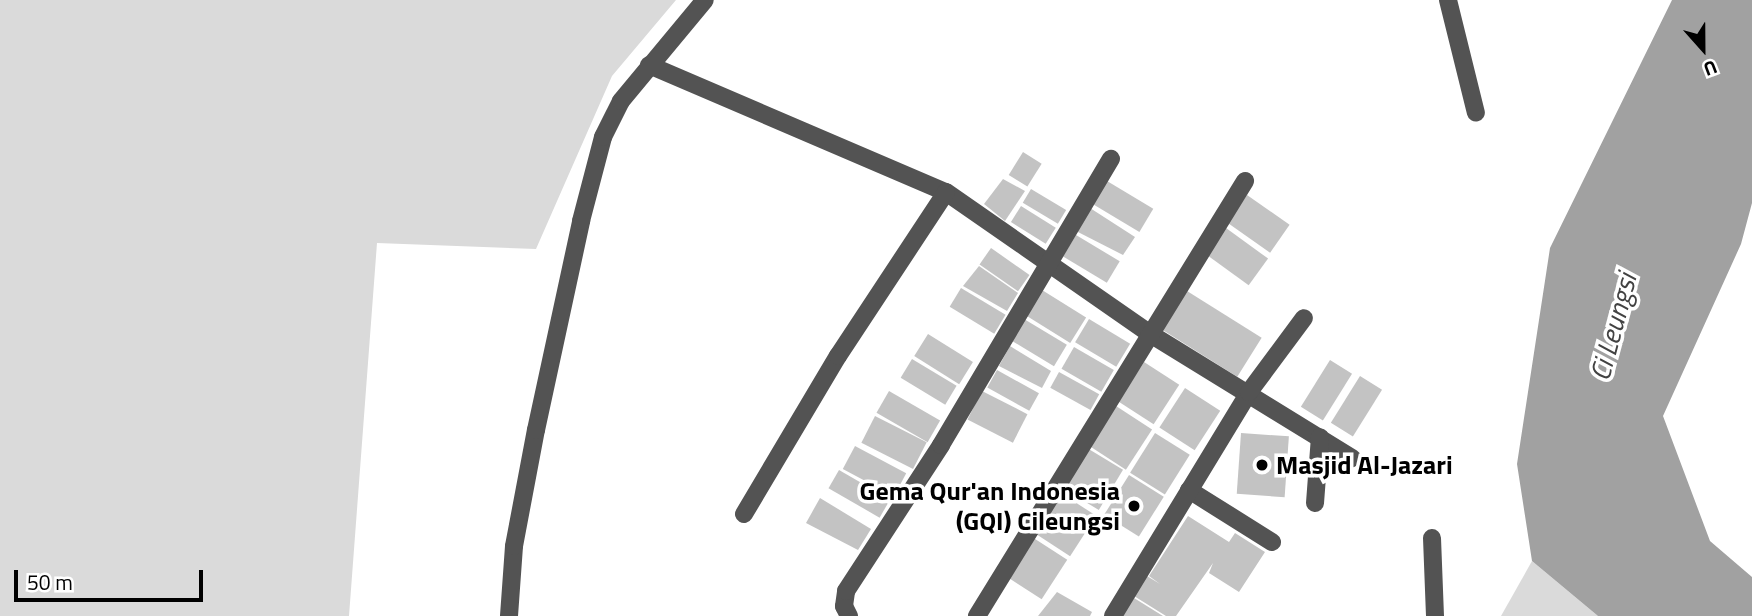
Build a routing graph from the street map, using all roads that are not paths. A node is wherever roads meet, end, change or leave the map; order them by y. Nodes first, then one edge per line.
1 (705, 0) edge
2 (1448, 0) edge
3 (649, 65) junction
4 (1476, 113) dead end
5 (1111, 159) dead end
6 (1245, 181) dead end
7 (946, 192) junction
8 (1050, 263) junction
9 (1304, 318) dead end
10 (1152, 335) junction
11 (1250, 392) junction
12 (1320, 437) junction
13 (1352, 458) dead end
14 (1189, 491) junction
15 (1315, 503) dead end
16 (744, 513) dead end
17 (1432, 538) dead end
18 (1272, 541) dead end
19 (509, 616) edge
20 (849, 616) edge
21 (977, 616) edge
22 (1113, 616) edge
23 (1435, 616) edge

1 - 3 street
2 - 4 street
3 - 7 street
3 - 19 street
5 - 8 street
6 - 10 street
7 - 8 street
7 - 16 street
8 - 10 street
8 - 20 street
9 - 11 street
10 - 11 street
10 - 21 street
11 - 12 street
11 - 14 street
12 - 13 street
12 - 15 street
14 - 18 street
14 - 22 street
17 - 23 street

